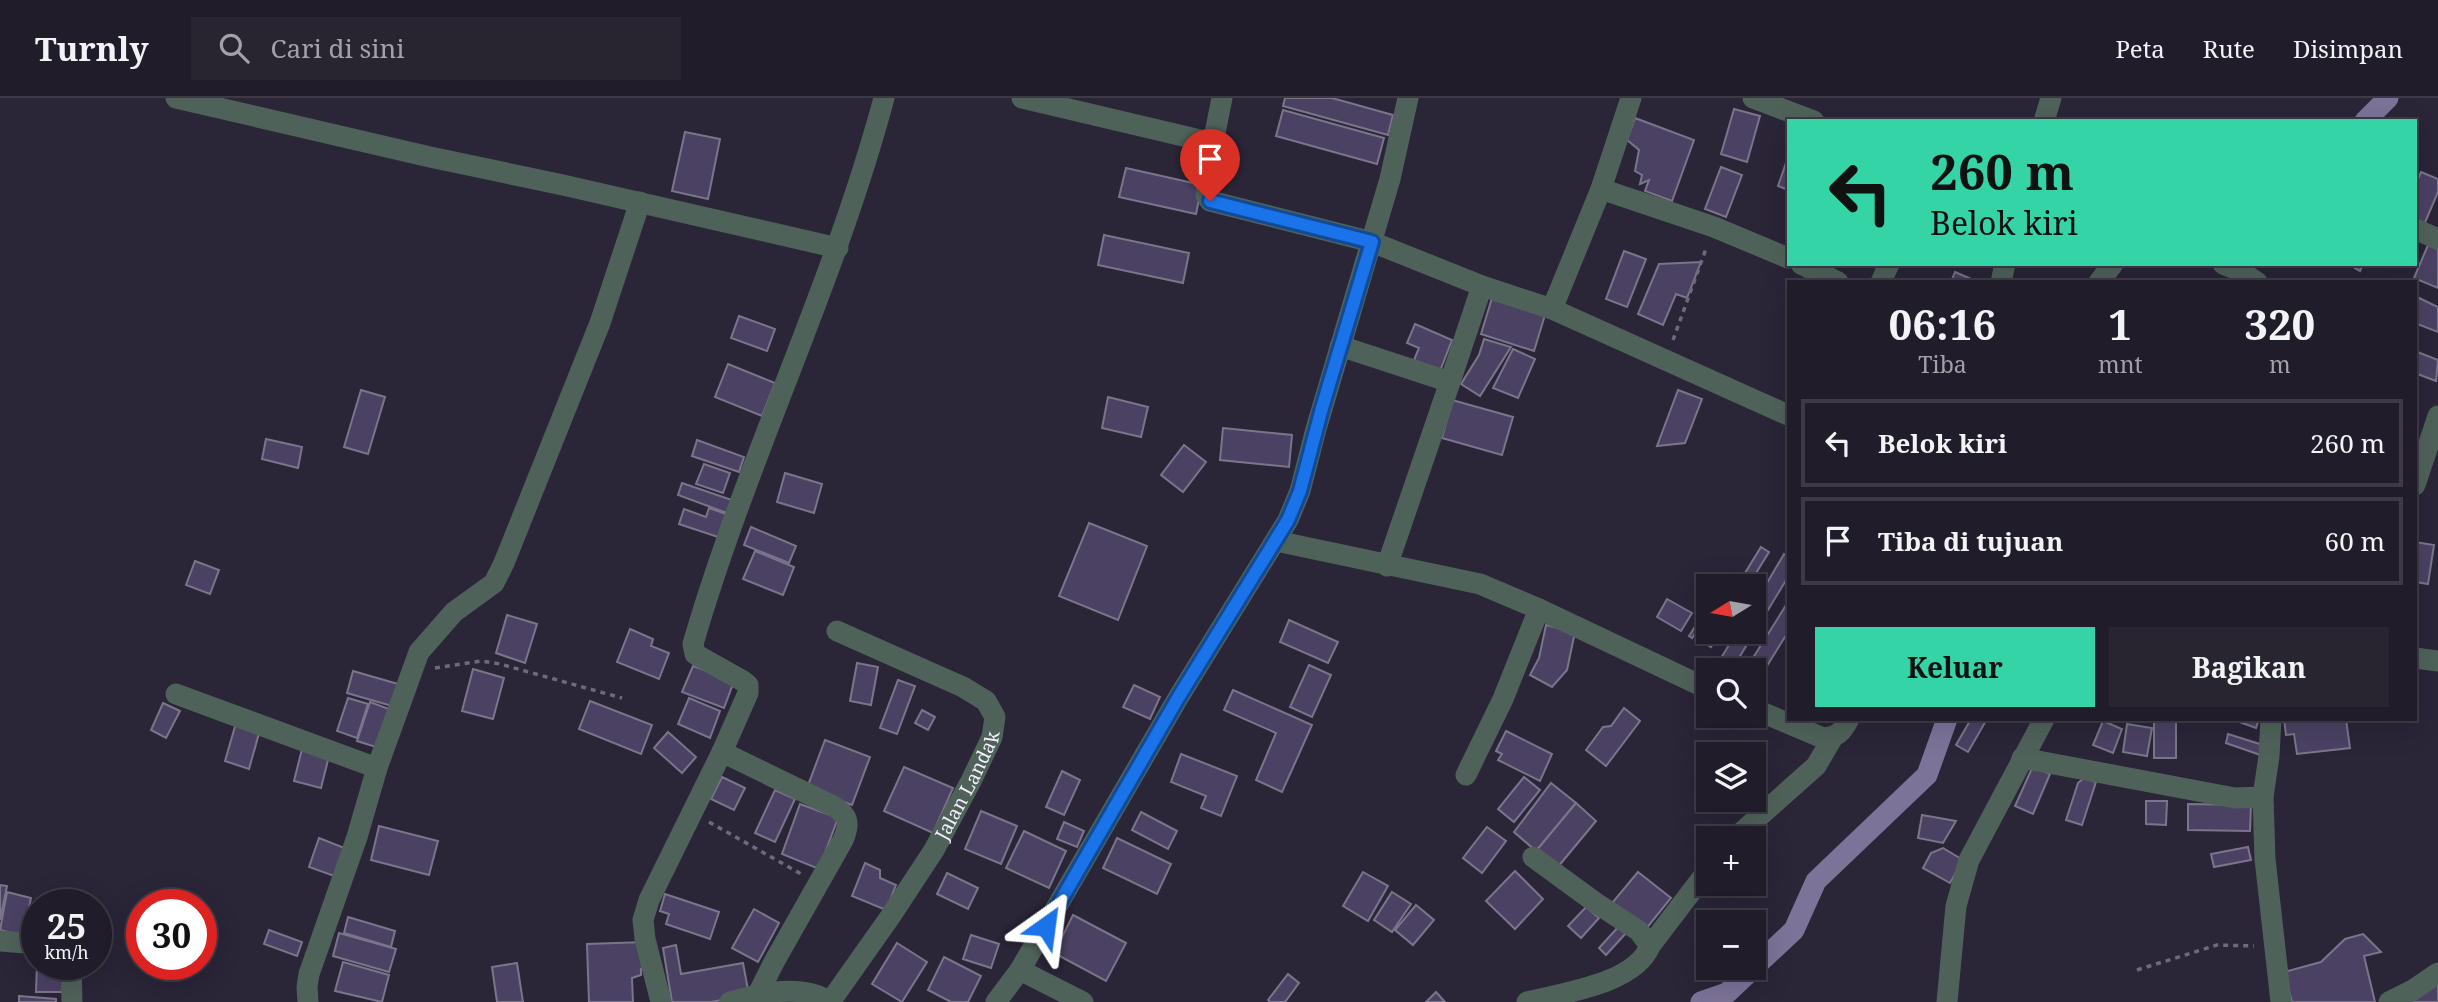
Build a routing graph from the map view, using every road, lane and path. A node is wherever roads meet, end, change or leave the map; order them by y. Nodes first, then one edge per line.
1 (176, 98) edge
2 (884, 98) edge
3 (1022, 98) edge
4 (1223, 98) edge
5 (1408, 98) edge
6 (1631, 98) edge
7 (1753, 98) edge
8 (2051, 98) edge
9 (1809, 119) edge
10 (2045, 119) edge
11 (1213, 143) junction
12 (1601, 189) junction
13 (640, 202) junction
14 (1714, 227) junction
15 (2417, 230) edge
16 (2438, 239) edge
17 (1372, 242) junction
18 (838, 248) junction
19 (1787, 258) edge
20 (1805, 266) edge
21 (2111, 266) edge
22 (2227, 266) edge
23 (1834, 280) edge
24 (2101, 280) edge
25 (2253, 280) edge
26 (1482, 286) junction
27 (1552, 309) junction
28 (1340, 346) junction
29 (1665, 361) junction
30 (1450, 382) junction
31 (1787, 415) edge
32 (2438, 416) edge
33 (2417, 479) edge
34 (1276, 541) junction
35 (1387, 566) junction
36 (1539, 609) junction
37 (837, 631) dead end
38 (2417, 658) edge
39 (2438, 661) edge
40 (412, 668) junction
41 (1696, 683) edge
42 (176, 694) dead end
43 (622, 698) dead end
44 (1766, 714) edge
45 (1848, 721) edge
46 (2043, 721) edge
47 (2271, 721) edge
48 (1833, 737) junction
49 (722, 752) junction
50 (2022, 758) junction
51 (377, 768) junction
52 (1466, 775) dead end
53 (2263, 797) junction
54 (692, 811) junction
55 (1748, 826) edge
56 (1533, 857) dead end
57 (817, 883) junction
58 (1696, 886) edge
59 (0, 941) edge
60 (21, 943) edge
61 (1650, 946) junction
62 (2274, 946) junction
63 (1020, 970) junction
64 (2137, 970) dead end
65 (2438, 973) edge
66 (71, 980) edge
67 (758, 994) junction
68 (72, 1002) edge
69 (308, 1002) edge
70 (661, 1002) edge
71 (730, 1002) edge
72 (830, 1002) edge
73 (996, 1002) edge
74 (1083, 1002) edge
75 (1527, 1002) edge
76 (1947, 1002) edge
77 (2281, 1002) edge
78 (2389, 1002) edge

1 - 13 street
2 - 18 street
3 - 11 street
4 - 11 street
5 - 17 street
6 - 12 street
7 - 9 street
8 - 10 street
11 - 17 street
12 - 14 street
12 - 27 street
13 - 18 street
13 - 40 street
14 - 19 street
14 - 29 path
15 - 16 street
17 - 26 street
17 - 28 street
18 - 49 street
20 - 23 street
21 - 24 street
22 - 25 street
26 - 27 street
26 - 30 street
27 - 29 street
28 - 30 street
28 - 34 street
29 - 31 street
30 - 35 street
32 - 33 street
34 - 35 street
34 - 63 street
35 - 36 street
36 - 41 street
36 - 52 street
37 - 72 street, Jalan Landak
38 - 39 street
40 - 43 path
40 - 51 street
42 - 51 street
44 - 48 street
45 - 48 street
46 - 50 street
47 - 53 street
48 - 55 street
49 - 54 street
49 - 57 street
50 - 53 street
50 - 76 street
51 - 69 street
53 - 62 street
54 - 57 path
54 - 70 street
56 - 61 street
57 - 67 street
58 - 61 street
59 - 60 street
61 - 75 street
62 - 64 path
62 - 77 street
63 - 73 street
63 - 74 street
65 - 78 street
66 - 68 street
67 - 71 street
67 - 72 street

